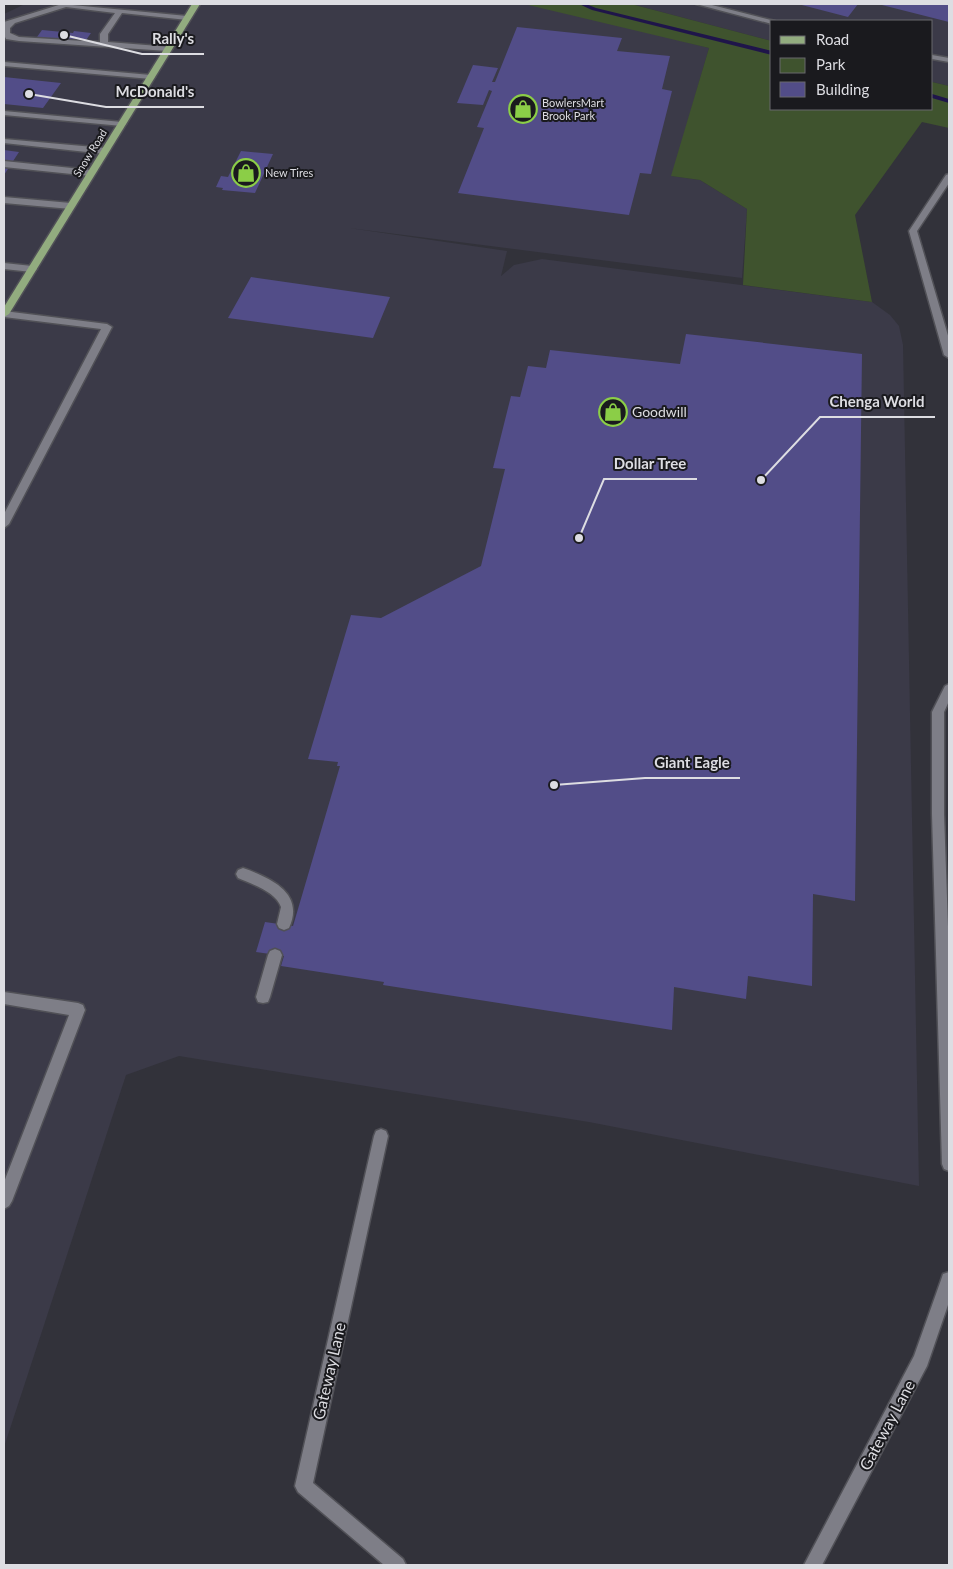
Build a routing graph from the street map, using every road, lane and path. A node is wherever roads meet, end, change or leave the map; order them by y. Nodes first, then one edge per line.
1 (196, 4) edge
2 (700, 4) edge
3 (120, 11) junction
4 (187, 18) junction
5 (12, 22) junction
6 (770, 22) edge
7 (4, 24) edge
8 (4, 42) edge
9 (104, 43) junction
10 (168, 49) junction
11 (933, 57) edge
12 (949, 60) edge
13 (4, 64) edge
14 (40, 67) junction
15 (4, 68) edge
16 (150, 78) junction
17 (4, 106) edge
18 (4, 113) edge
19 (57, 118) junction
20 (122, 124) junction
21 (4, 141) edge
22 (105, 151) junction
23 (4, 164) edge
24 (92, 173) junction
25 (949, 177) edge
26 (4, 200) edge
27 (71, 206) junction
28 (4, 266) edge
29 (32, 269) junction
30 (7, 304) edge
31 (4, 314) edge
32 (949, 355) edge
33 (4, 524) edge
34 (949, 688) edge
35 (243, 874) dead end
36 (284, 924) dead end
37 (275, 955) dead end
38 (263, 997) dead end
39 (4, 999) edge
40 (381, 1136) dead end
41 (949, 1164) edge
42 (4, 1202) edge
43 (949, 1280) edge
44 (397, 1565) edge
45 (813, 1565) edge

1 - 4 main road, Snow Road
2 - 6 street
3 - 4 street
3 - 5 street
3 - 9 street
4 - 10 main road, Snow Road
5 - 7 street
5 - 9 street
8 - 9 street
9 - 10 street
10 - 16 main road, Snow Road
11 - 12 street
13 - 14 street
14 - 15 street
14 - 16 street
16 - 20 main road, Snow Road
17 - 19 street
18 - 19 street
19 - 20 street
20 - 22 main road, Snow Road
21 - 22 street
22 - 24 main road, Snow Road
23 - 24 street
24 - 27 main road, Snow Road
25 - 32 street
26 - 27 street
27 - 29 main road, Snow Road
28 - 29 street
29 - 30 main road, Snow Road
30 - 31 main road, Snow Road
31 - 33 street
34 - 41 street
35 - 36 street
37 - 38 street
39 - 42 street
40 - 44 street, Gateway Lane
43 - 45 street, Gateway Lane

